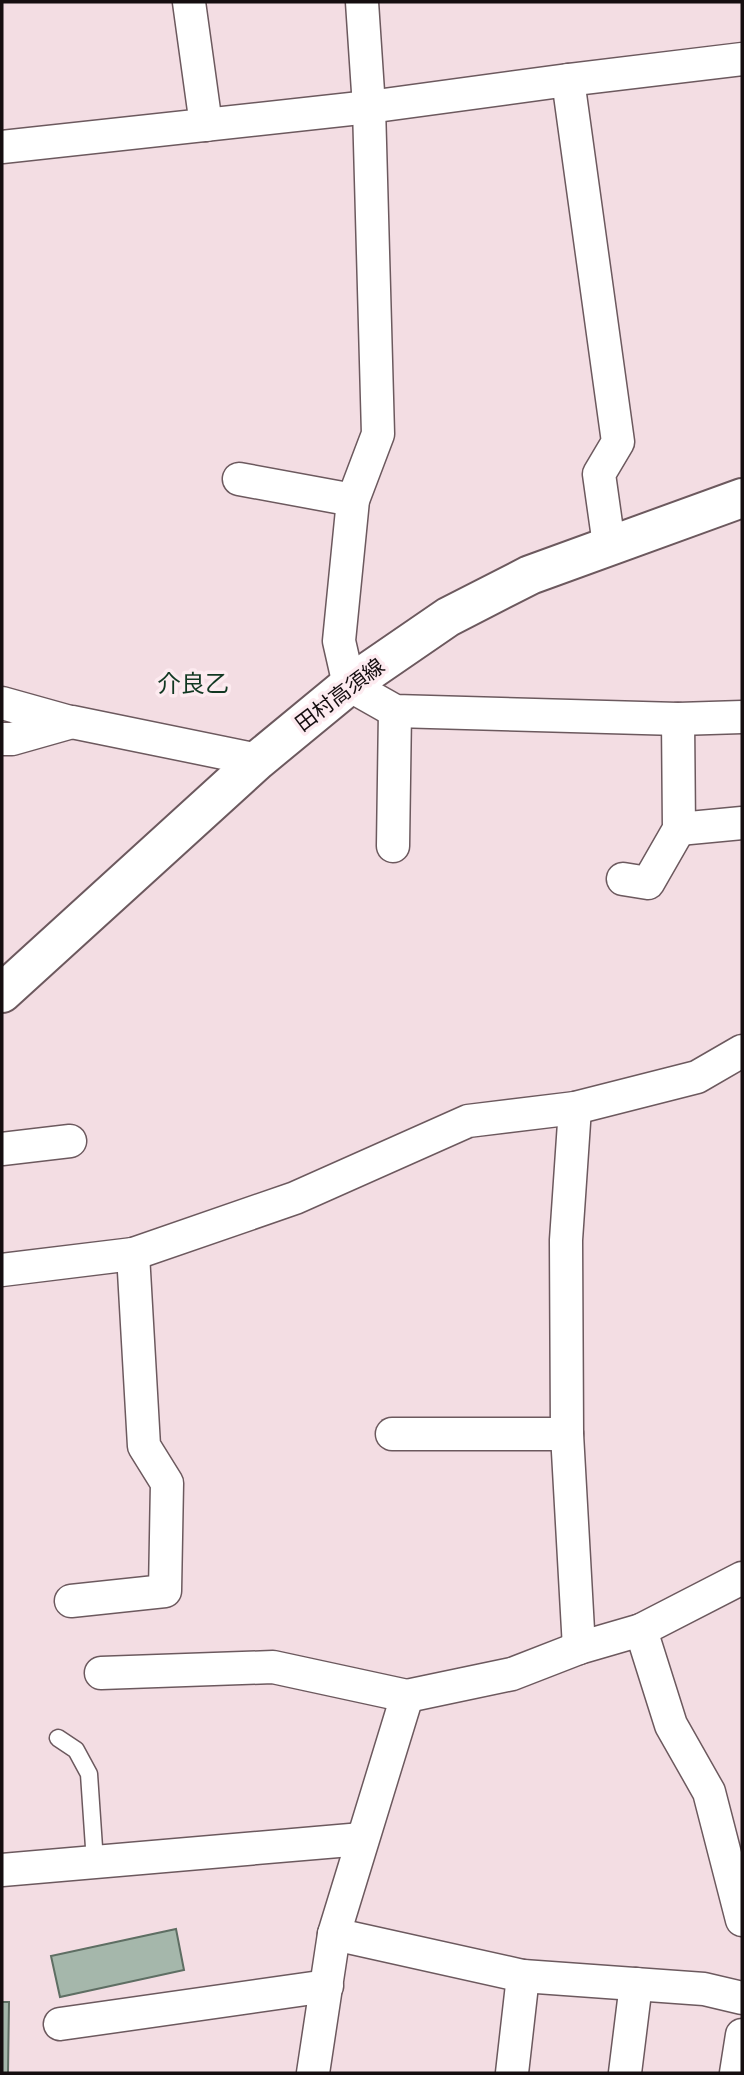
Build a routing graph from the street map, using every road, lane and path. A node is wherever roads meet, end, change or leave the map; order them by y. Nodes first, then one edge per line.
1 (189, 2) edge
2 (362, 2) edge
3 (742, 59) edge
4 (568, 80) junction
5 (369, 107) junction
6 (206, 125) junction
7 (2, 148) edge
8 (239, 479) dead end
9 (742, 498) edge
10 (353, 500) junction
11 (609, 545) junction
12 (349, 685) junction
13 (2, 703) edge
14 (395, 711) junction
15 (742, 717) edge
16 (678, 719) junction
17 (72, 722) junction
18 (2, 739) edge
19 (258, 760) junction
20 (742, 822) edge
21 (679, 829) junction
22 (393, 846) dead end
23 (623, 879) dead end
24 (2, 993) edge
25 (742, 1051) edge
26 (575, 1108) junction
27 (70, 1141) dead end
28 (2, 1149) edge
29 (133, 1254) junction
30 (2, 1270) edge
31 (392, 1434) dead end
32 (567, 1434) junction
33 (742, 1578) edge
34 (71, 1601) dead end
35 (641, 1630) junction
36 (579, 1648) junction
37 (101, 1673) dead end
38 (407, 1696) junction
39 (58, 1738) dead end
40 (362, 1839) junction
41 (95, 1862) junction
42 (2, 1870) edge
43 (742, 1920) edge
44 (334, 1934) junction
45 (523, 1976) junction
46 (636, 1984) junction
47 (327, 1986) junction
48 (742, 1998) edge
49 (60, 2024) dead end
50 (742, 2035) edge
51 (313, 2073) edge
52 (512, 2073) edge
53 (625, 2073) edge
54 (736, 2073) edge

1 - 6 street
2 - 5 street
3 - 4 street
4 - 5 street
4 - 11 street
5 - 6 street
5 - 10 street
6 - 7 street
8 - 10 street
9 - 11 main road, 田村高須線
10 - 12 street
11 - 12 main road, 田村高須線
12 - 14 street
12 - 19 main road, 田村高須線
13 - 17 street
14 - 16 street
14 - 22 street
15 - 16 street
16 - 21 street
17 - 18 street
17 - 19 street
19 - 24 main road, 田村高須線
20 - 21 street
21 - 23 street
25 - 26 street
26 - 29 street
26 - 32 street
27 - 28 street
29 - 30 street
29 - 34 street
31 - 32 street
32 - 36 street
33 - 35 street
35 - 36 street
35 - 43 street
36 - 38 street
37 - 38 street
38 - 40 street
39 - 41 lane
40 - 41 street
40 - 44 street
41 - 42 street
44 - 45 street
44 - 47 street
45 - 46 street
45 - 52 street
46 - 48 street
46 - 53 street
47 - 49 street
47 - 51 street
50 - 54 street

